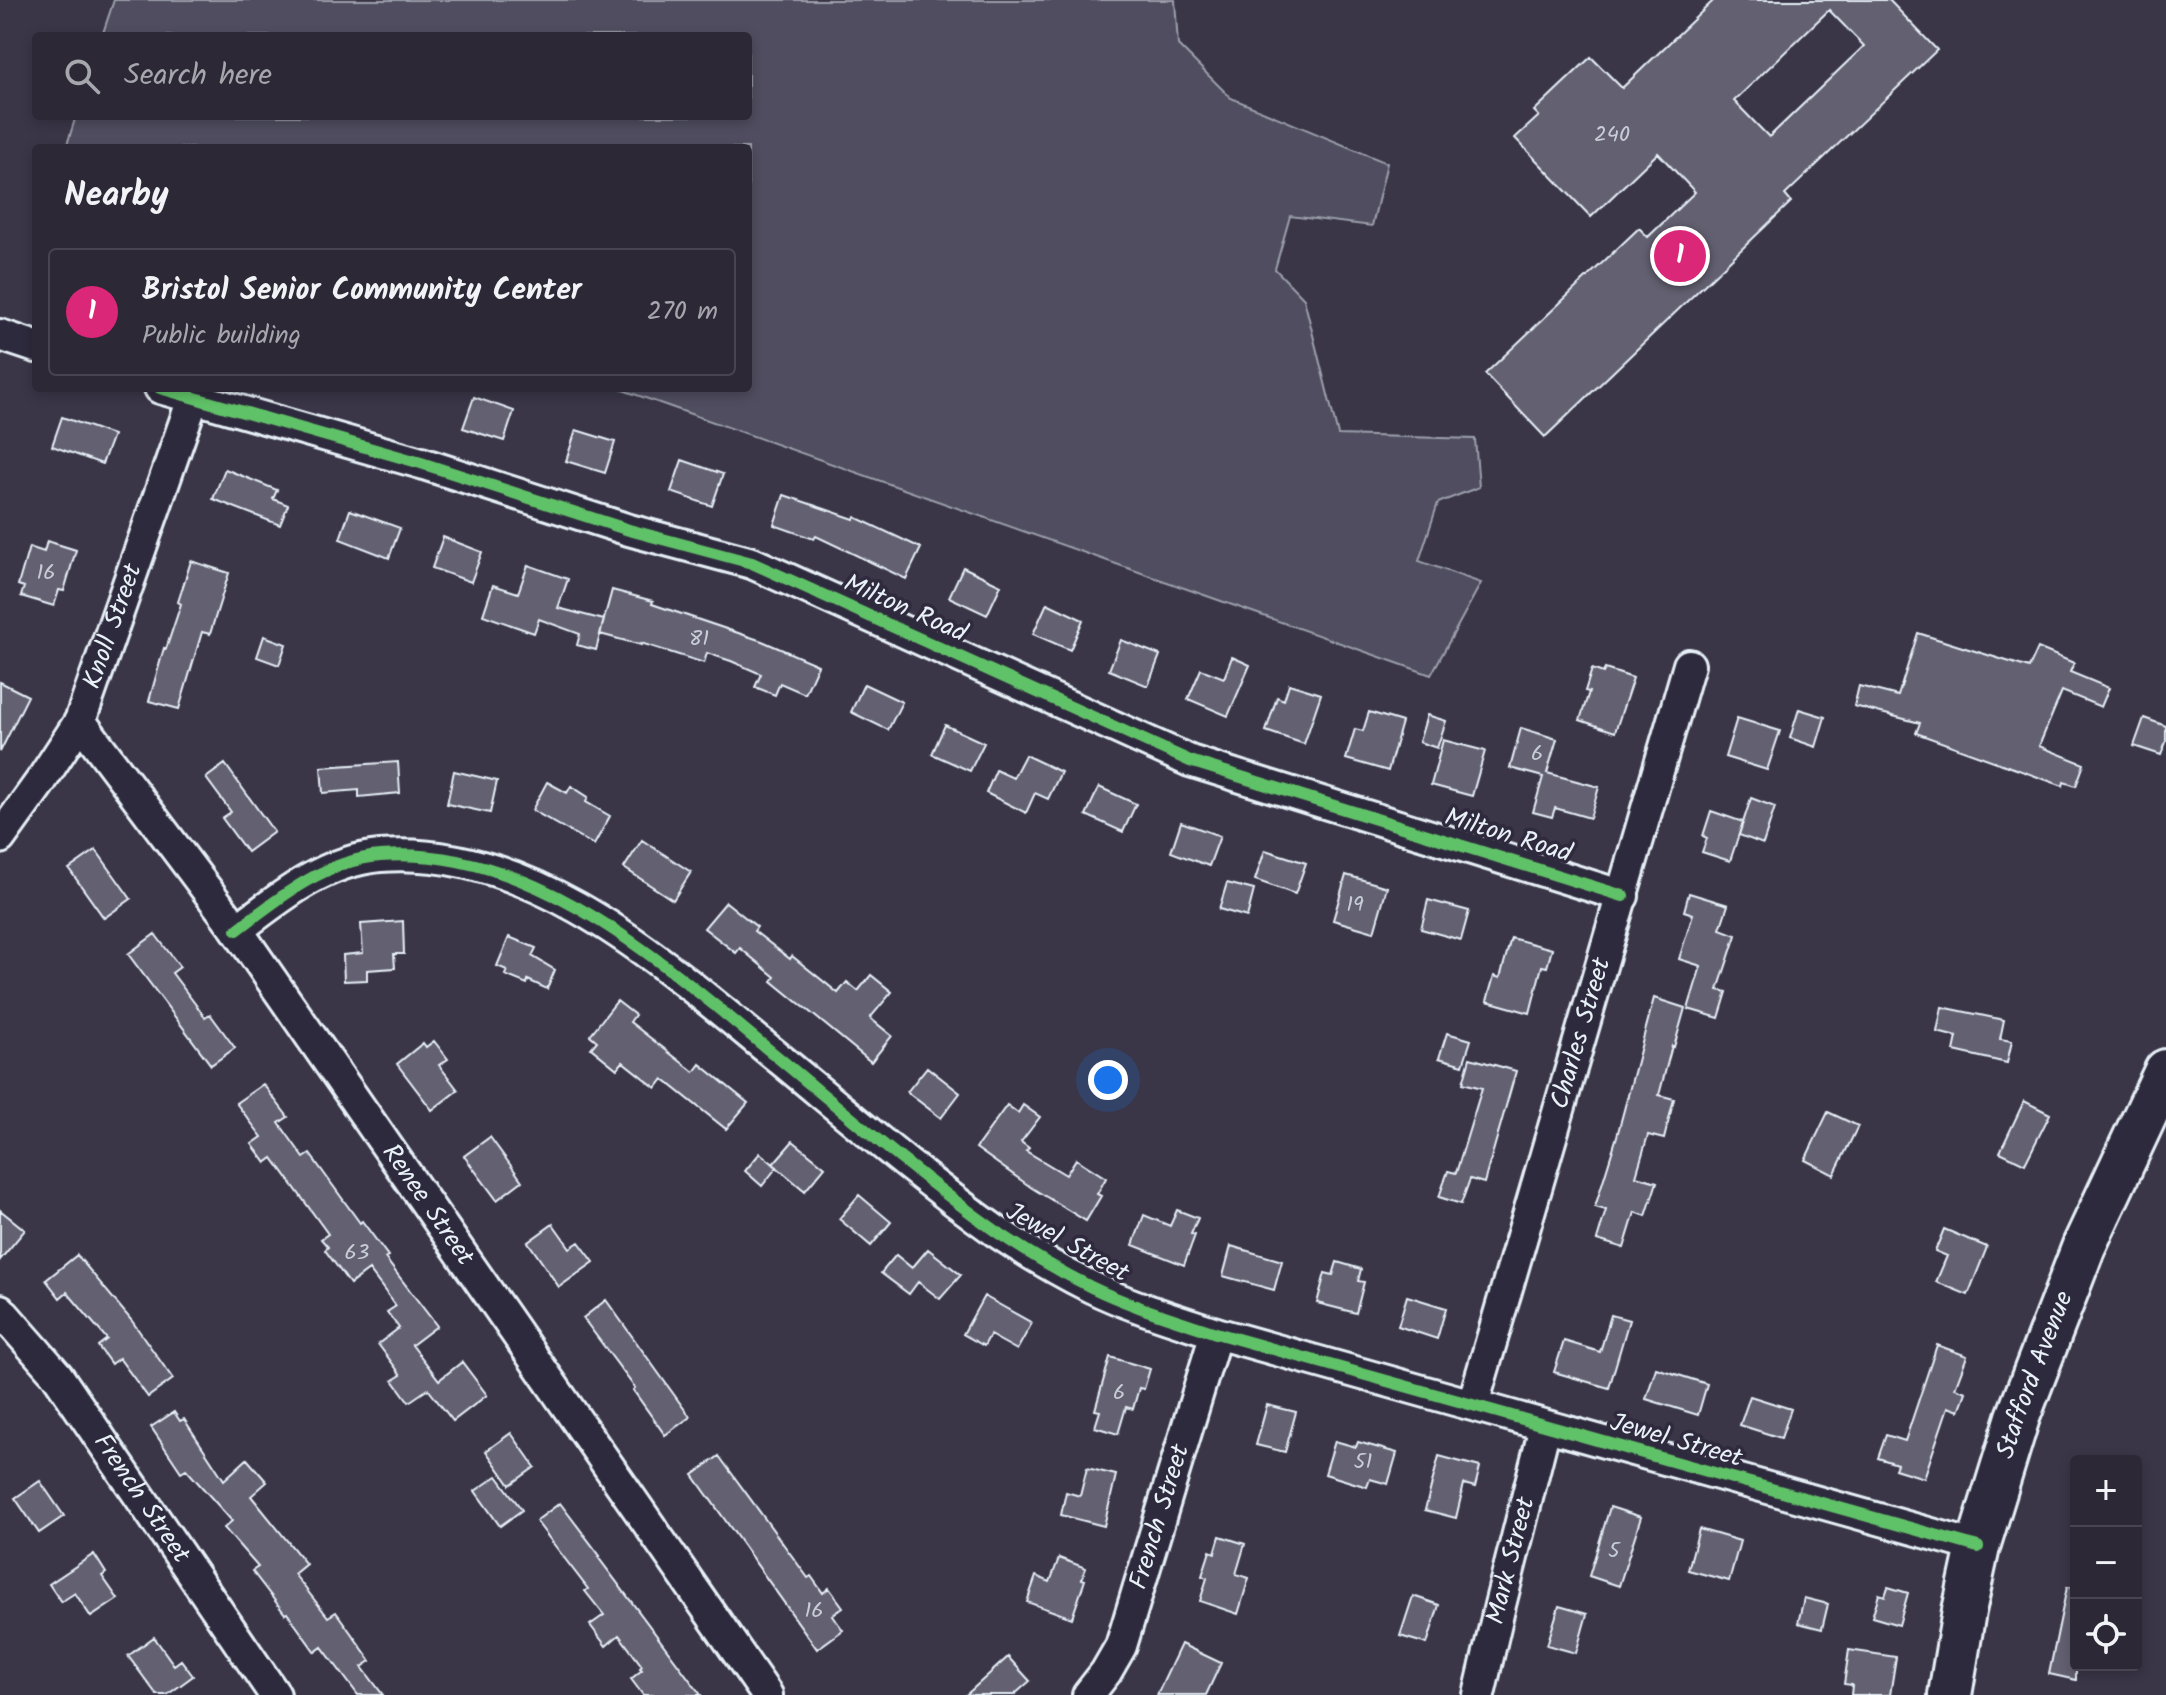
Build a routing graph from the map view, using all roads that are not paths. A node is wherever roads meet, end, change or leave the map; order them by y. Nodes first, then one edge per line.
1 (0, 335) edge
2 (32, 346) edge
3 (172, 392) edge
4 (193, 399) junction
5 (1689, 665) dead end
6 (80, 721) junction
7 (0, 838) edge
8 (1623, 896) junction
9 (237, 930) junction
10 (2166, 1071) edge
11 (0, 1310) edge
12 (1216, 1333) junction
13 (1473, 1404) junction
14 (1545, 1427) junction
15 (1978, 1547) junction
16 (272, 1694) edge
17 (767, 1695) edge
18 (1088, 1695) edge
19 (1479, 1695) edge
20 (1950, 1695) edge

1 - 2 street
3 - 4 street, Milton Road
4 - 6 street, Knoll Street
4 - 8 street, Milton Road
5 - 8 street, Charles Street
6 - 7 street, Knoll Street
6 - 9 street, Renee Street
8 - 13 street, Charles Street
9 - 12 street, Jewel Street
9 - 17 street, Renee Street
10 - 15 main road, Stafford Avenue
11 - 16 street, French Street
12 - 13 street, Jewel Street
12 - 18 street, French Street
13 - 14 street, Jewel Street
14 - 15 street, Jewel Street
14 - 19 street, Mark Street
15 - 20 main road, Stafford Avenue

